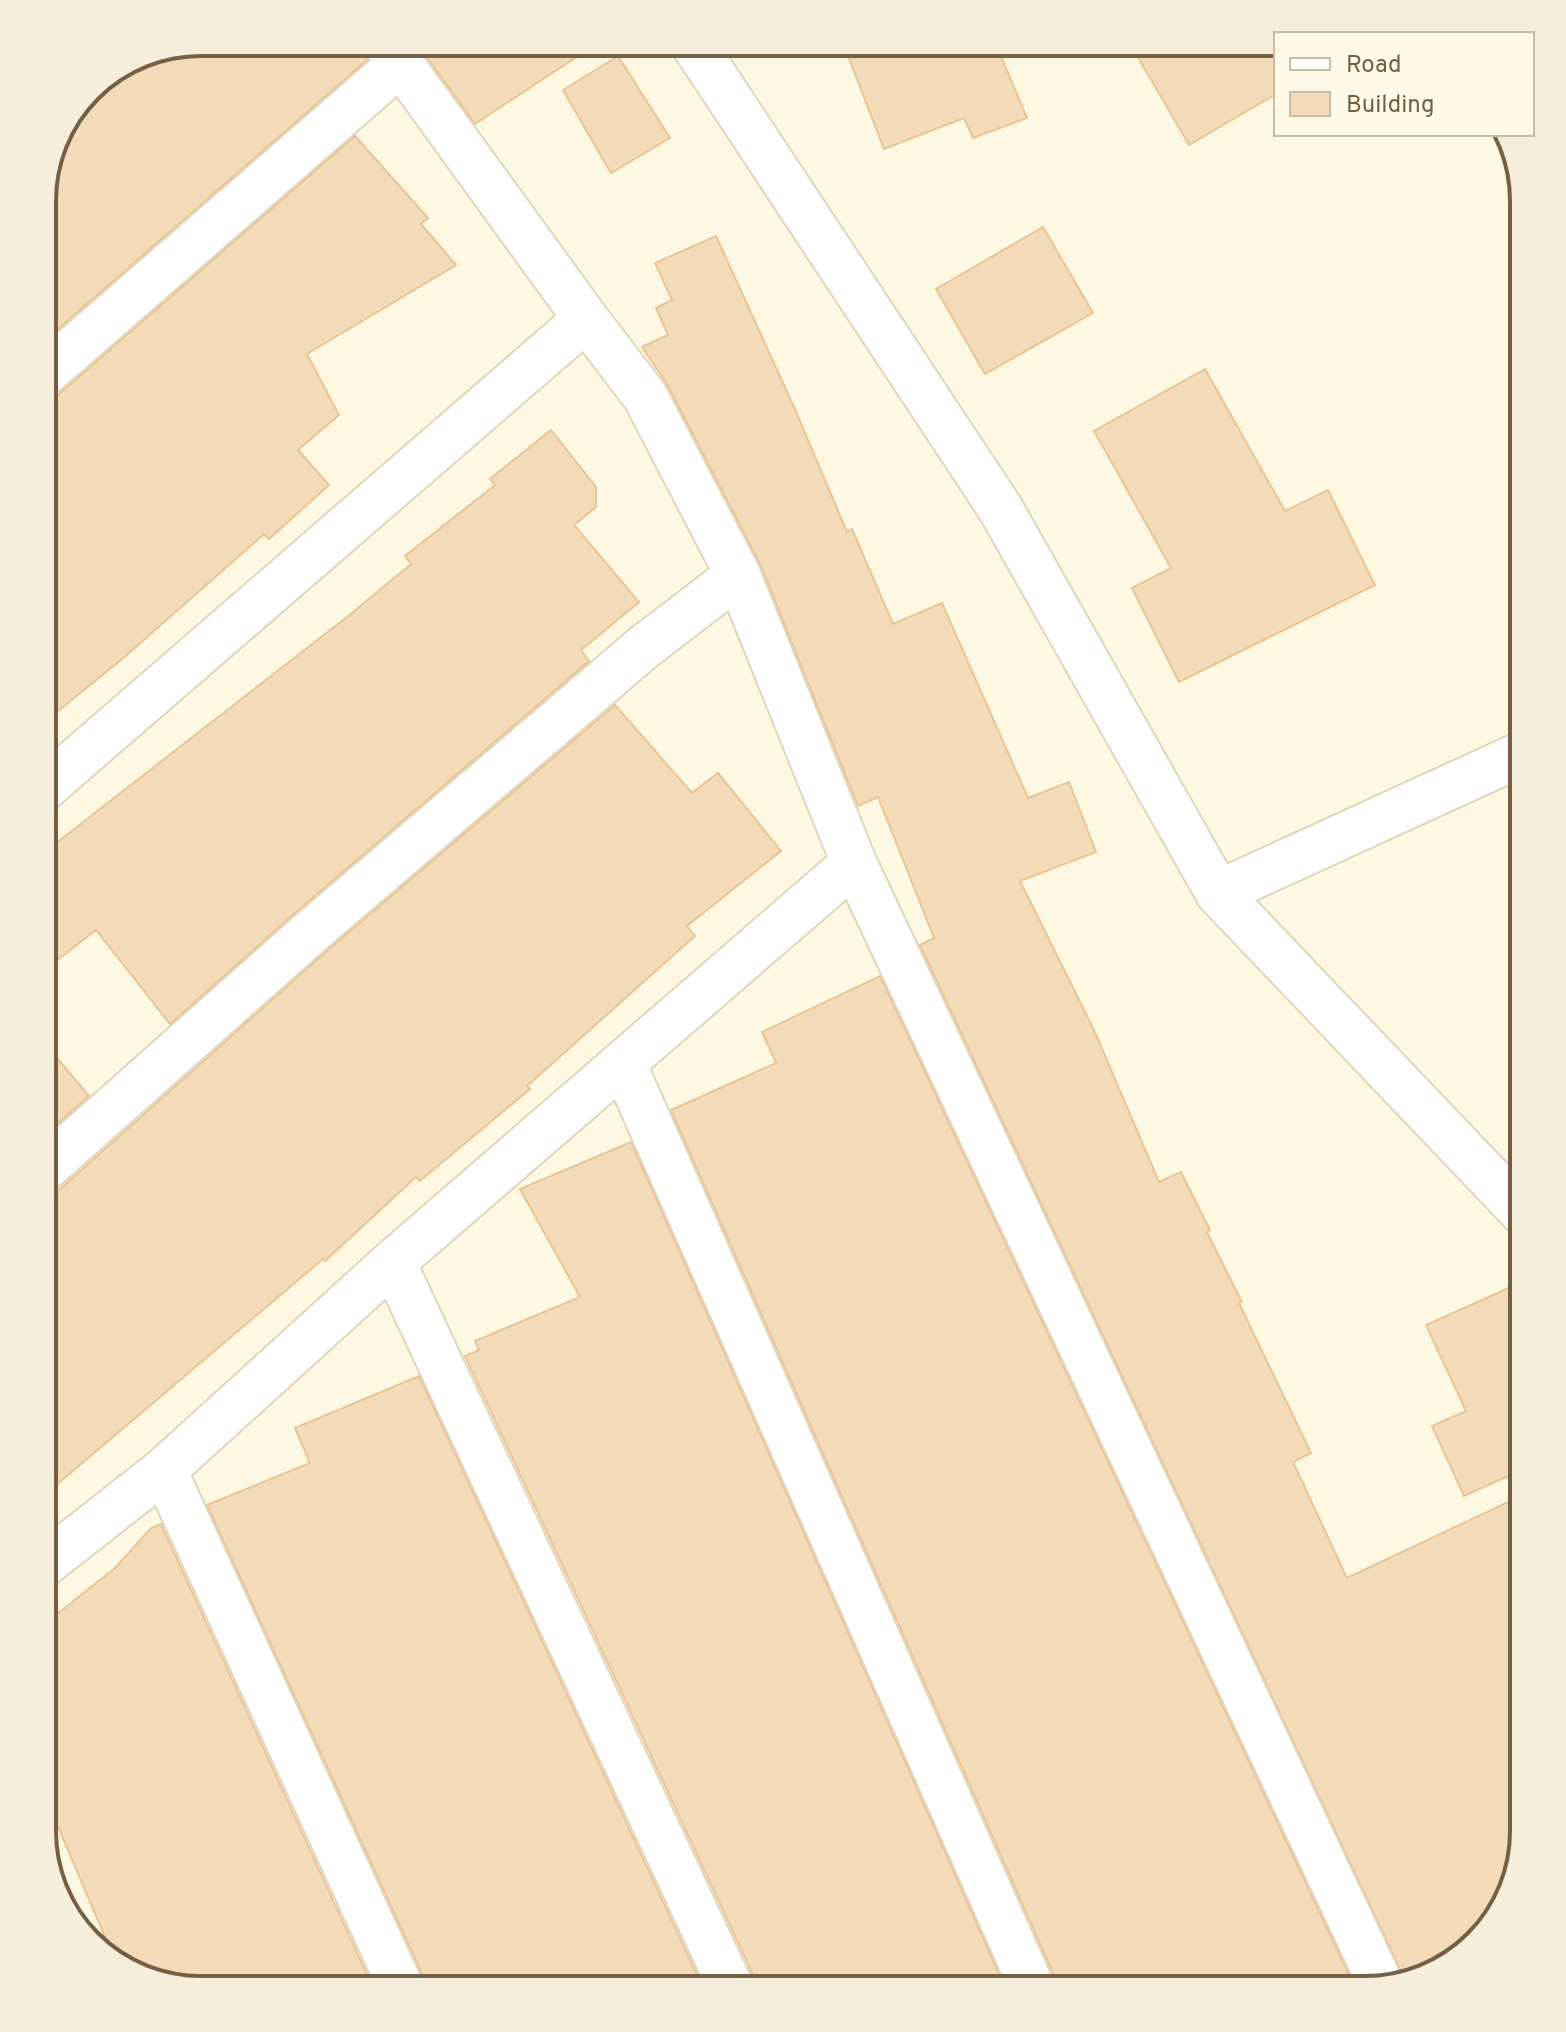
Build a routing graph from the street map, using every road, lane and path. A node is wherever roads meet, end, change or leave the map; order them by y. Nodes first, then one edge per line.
1 (389, 56) edge
2 (396, 56) edge
3 (701, 56) edge
4 (586, 319) junction
5 (56, 363) edge
6 (738, 575) junction
7 (1510, 759) edge
8 (56, 778) edge
9 (854, 863) junction
10 (1218, 893) junction
11 (623, 1063) junction
12 (56, 1159) edge
13 (1510, 1199) edge
14 (393, 1262) junction
15 (164, 1470) junction
16 (56, 1555) edge
17 (1376, 1975) edge
18 (396, 1976) edge
19 (725, 1976) edge
20 (1027, 1976) edge

1 - 5 street
2 - 4 street
3 - 10 street
4 - 6 street
4 - 8 street
6 - 9 street
6 - 12 street
7 - 10 street
9 - 11 street
9 - 17 street
10 - 13 street
11 - 14 street
11 - 20 street
14 - 15 street
14 - 19 street
15 - 16 street
15 - 18 street

